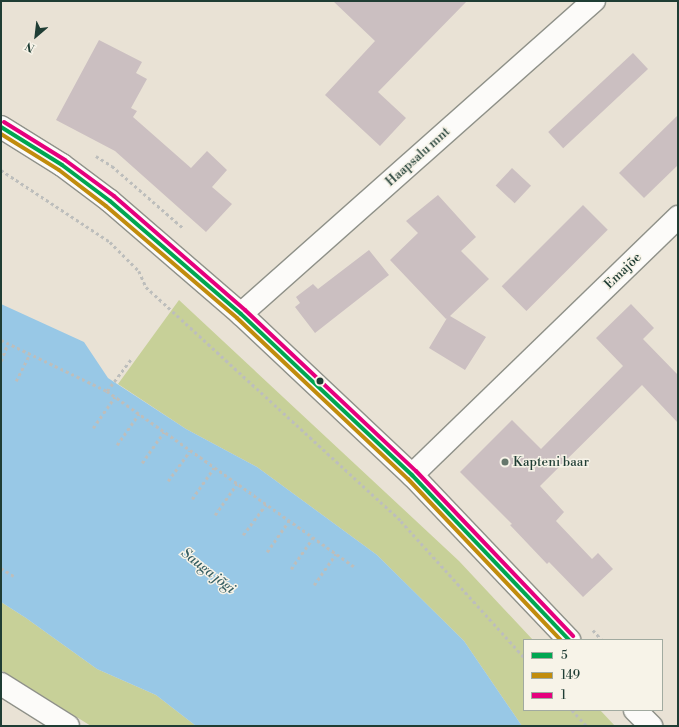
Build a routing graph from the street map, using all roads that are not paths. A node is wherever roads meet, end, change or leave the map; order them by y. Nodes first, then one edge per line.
1 (594, 1) edge
2 (1, 127) edge
3 (678, 217) edge
4 (241, 314) junction
5 (412, 475) junction
6 (568, 639) edge
7 (1, 684) edge
8 (637, 711) edge
9 (68, 726) edge
10 (651, 726) edge

1 - 4 street, Haapsalu mnt
2 - 4 street
3 - 5 street, Emajõe
4 - 5 street
5 - 6 street
7 - 9 street
8 - 10 street

